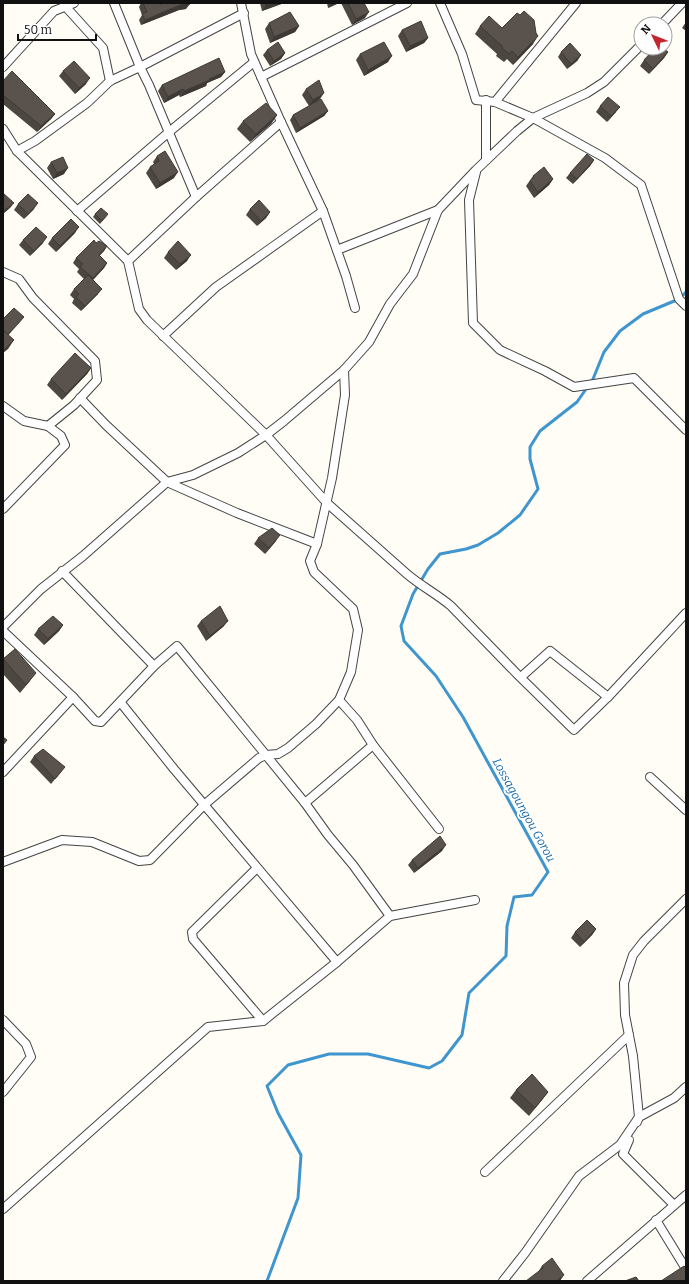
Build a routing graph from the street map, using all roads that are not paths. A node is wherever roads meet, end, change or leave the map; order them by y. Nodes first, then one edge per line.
1 (74, 3) edge
2 (114, 3) edge
3 (241, 3) edge
4 (406, 3) edge
5 (440, 3) edge
6 (576, 3) edge
7 (682, 3) edge
8 (65, 6) junction
9 (244, 13) junction
10 (670, 16) edge
11 (633, 53) edge
12 (254, 62) junction
13 (3, 67) edge
14 (140, 67) junction
15 (261, 77) junction
16 (110, 81) junction
17 (486, 100) junction
18 (495, 102) junction
19 (533, 118) junction
20 (281, 122) junction
21 (3, 129) edge
22 (169, 132) junction
23 (17, 151) junction
24 (486, 160) junction
25 (476, 170) junction
26 (196, 197) junction
27 (438, 210) junction
28 (77, 211) junction
29 (323, 211) junction
30 (337, 250) junction
31 (128, 261) junction
32 (3, 272) edge
33 (686, 306) edge
34 (355, 308) dead end
35 (163, 336) junction
36 (344, 370) junction
37 (80, 398) junction
38 (3, 406) edge
39 (48, 426) junction
40 (686, 430) edge
41 (266, 434) junction
42 (166, 482) junction
43 (327, 503) junction
44 (3, 509) edge
45 (317, 544) junction
46 (62, 571) junction
47 (686, 613) edge
48 (3, 627) edge
49 (3, 631) edge
50 (154, 666) junction
51 (521, 677) junction
52 (73, 697) junction
53 (608, 697) junction
54 (338, 700) junction
55 (121, 703) junction
56 (373, 745) junction
57 (266, 755) junction
58 (3, 772) edge
59 (650, 777) dead end
60 (304, 803) junction
61 (204, 805) junction
62 (686, 810) edge
63 (439, 829) dead end
64 (3, 862) edge
65 (257, 868) junction
66 (686, 899) edge
67 (475, 900) dead end
68 (390, 916) junction
69 (337, 962) junction
70 (3, 1020) edge
71 (263, 1021) junction
72 (629, 1035) junction
73 (686, 1087) edge
74 (3, 1092) edge
75 (639, 1117) junction
76 (485, 1172) dead end
77 (686, 1195) edge
78 (674, 1205) junction
79 (3, 1209) edge
80 (656, 1220) junction
81 (686, 1269) edge
82 (503, 1281) edge
83 (588, 1281) edge

1 - 8 street
2 - 14 street
3 - 9 street
4 - 15 street
5 - 17 street
6 - 18 street
7 - 10 street
8 - 13 street
8 - 16 street
9 - 12 street
9 - 14 street
11 - 19 street
12 - 15 street
12 - 22 street
14 - 16 street
14 - 22 street
15 - 20 street
16 - 23 street
17 - 18 street
17 - 24 street
18 - 19 street
19 - 24 street
19 - 33 street
20 - 26 street
20 - 29 street
21 - 23 street
22 - 26 street
22 - 28 street
23 - 28 street
24 - 25 street
25 - 27 street
25 - 40 street
26 - 31 street
27 - 30 street
27 - 36 street
28 - 31 street
29 - 30 street
29 - 35 street
30 - 34 street
31 - 35 street
32 - 37 street
35 - 41 street
36 - 41 street
36 - 43 street
37 - 39 street
37 - 42 street
38 - 39 street
39 - 44 street
41 - 42 street
41 - 43 street
42 - 45 street
42 - 46 street
43 - 45 street
43 - 51 street
45 - 54 street
46 - 48 street
46 - 50 street
47 - 53 street
49 - 52 street
50 - 55 street
50 - 57 street
51 - 53 street
51 - 53 street
52 - 55 street
52 - 58 street
54 - 56 street
54 - 57 street
55 - 61 street
56 - 60 street
56 - 63 street
57 - 60 street
57 - 61 street
59 - 62 street
60 - 68 street
61 - 64 street
61 - 65 street
65 - 69 street
65 - 71 street
66 - 72 street
67 - 68 street
68 - 69 street
69 - 71 street
70 - 74 street
71 - 79 street
72 - 75 street
72 - 76 street
73 - 75 street
75 - 78 street
75 - 82 street
77 - 78 street
78 - 80 street
80 - 81 street
80 - 83 street

